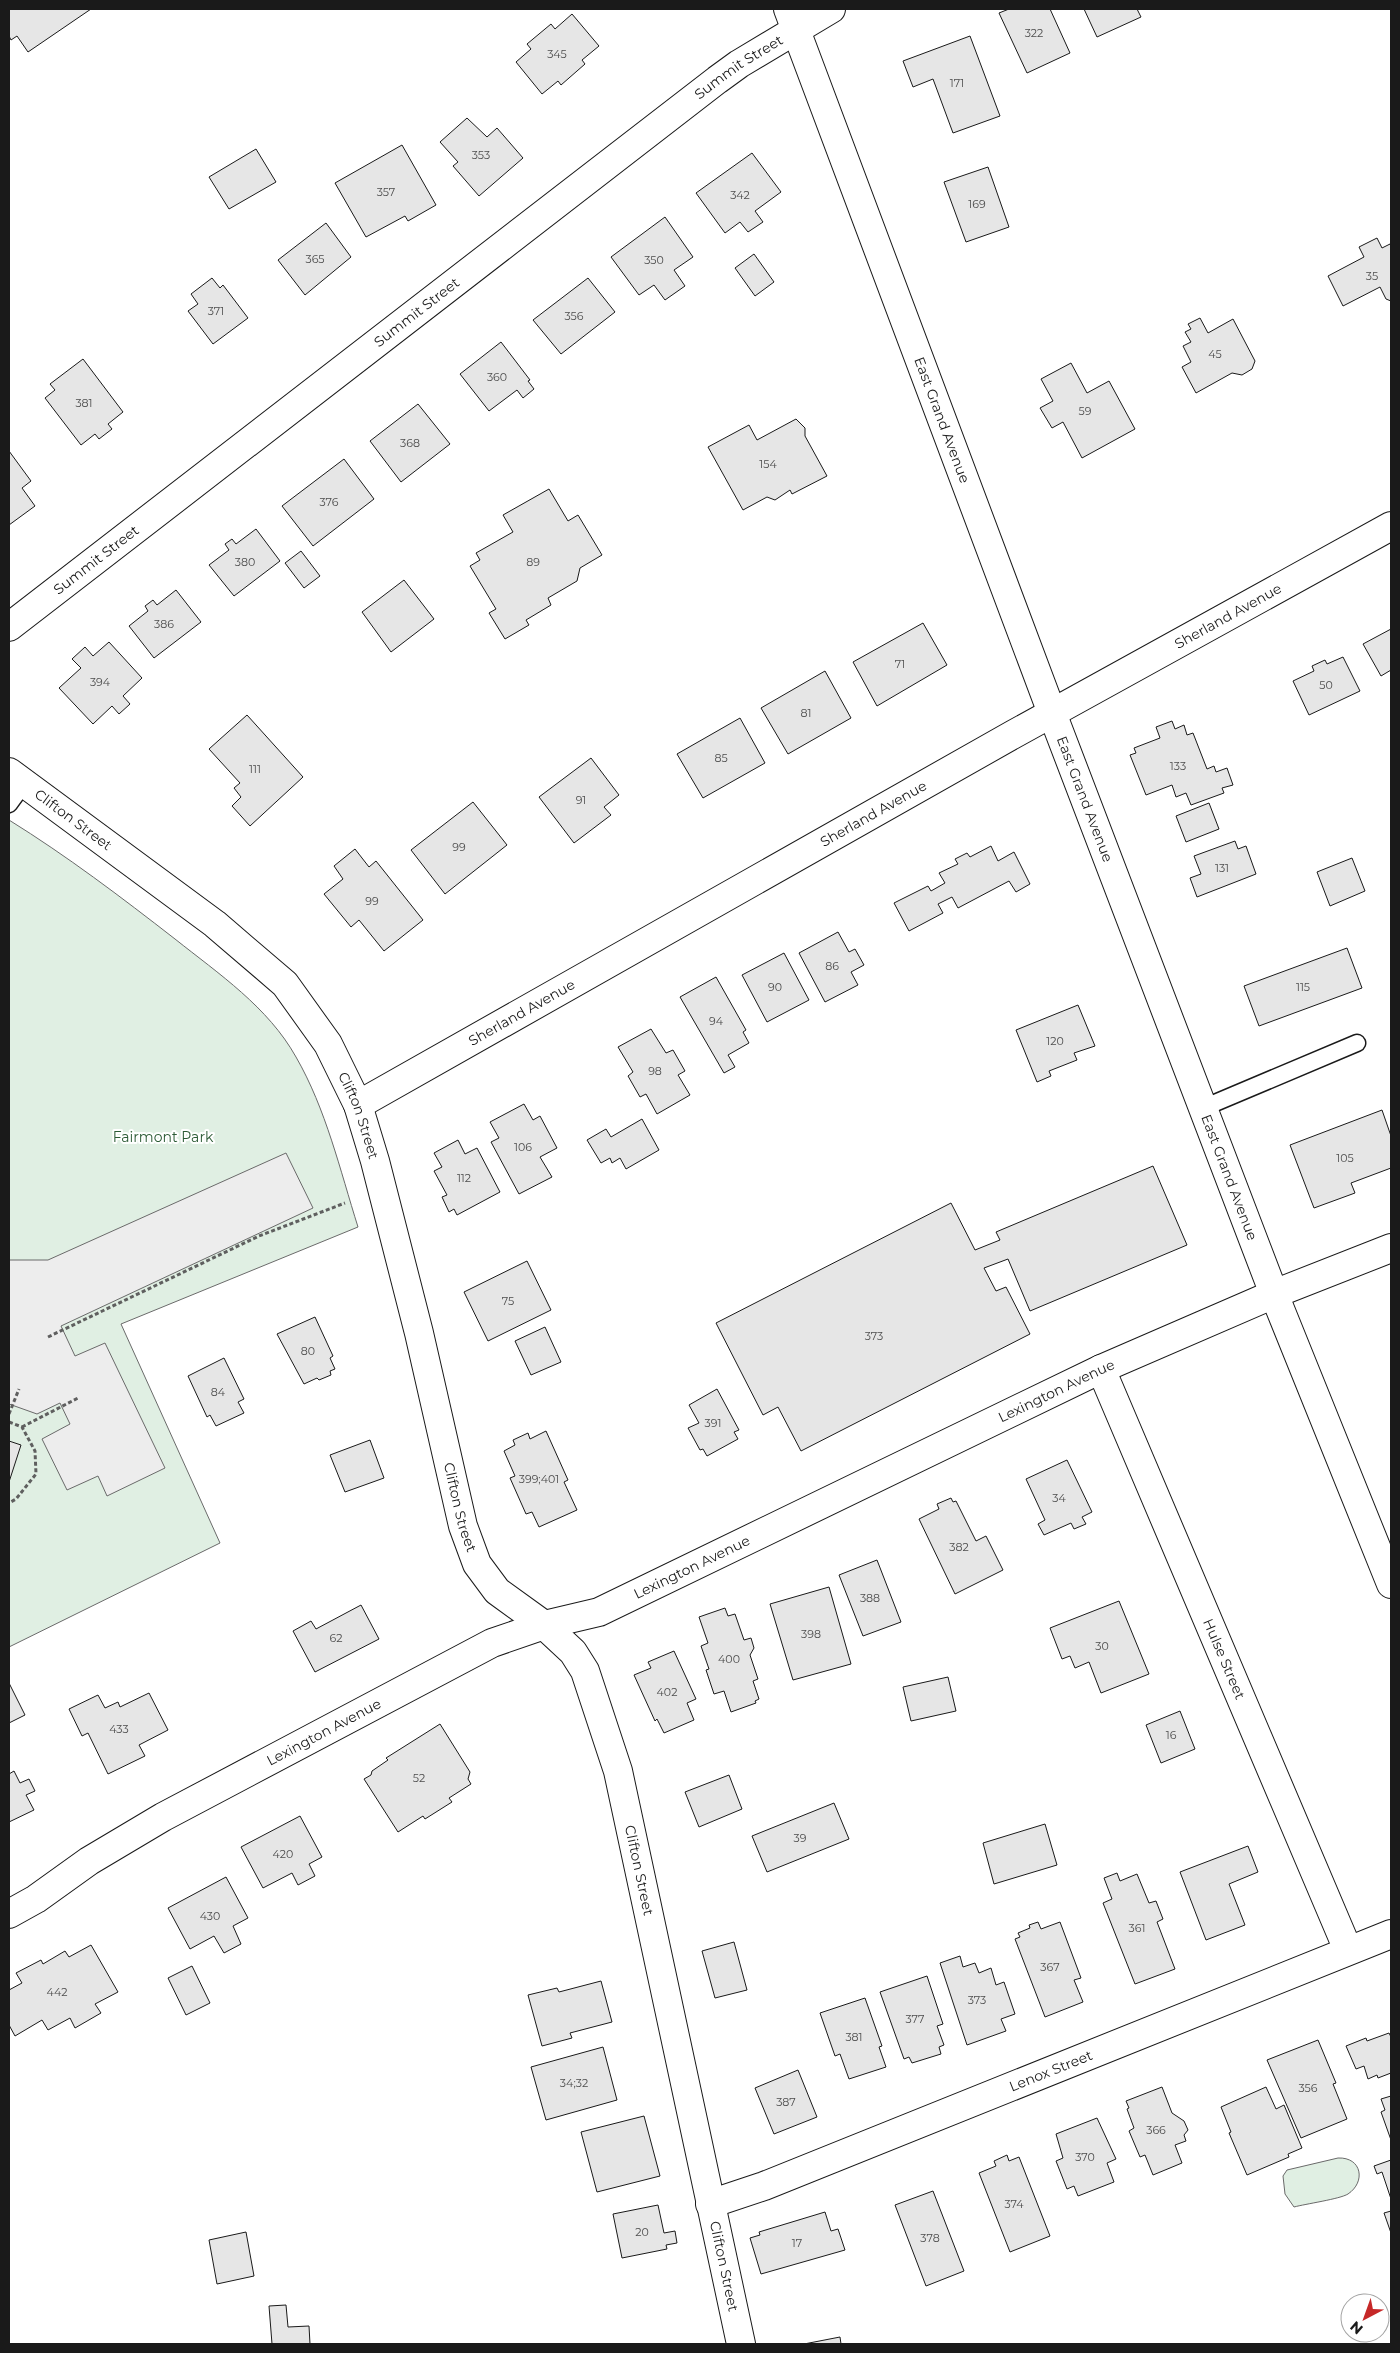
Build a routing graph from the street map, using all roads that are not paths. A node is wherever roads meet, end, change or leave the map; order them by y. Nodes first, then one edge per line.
1 (831, 9) edge
2 (792, 20) edge
3 (1391, 526) edge
4 (9, 627) edge
5 (1052, 713) junction
6 (17, 777) edge
7 (9, 804) edge
8 (1357, 1043) dead end
9 (358, 1105) junction
10 (1203, 1108) junction
11 (1391, 1248) edge
12 (1274, 1294) junction
13 (1101, 1369) junction
14 (1391, 1584) edge
15 (544, 1625) junction
16 (9, 1914) edge
17 (1391, 1934) edge
18 (1348, 1950) junction
19 (710, 2204) junction
20 (741, 2344) edge

1 - 2 street, Summit Street
2 - 4 street, Summit Street
2 - 5 street, East Grand Avenue
3 - 5 street, Sherland Avenue
5 - 9 street, Sherland Avenue
5 - 10 street, East Grand Avenue
6 - 7 lane
6 - 9 street, Clifton Street
8 - 10 lane
9 - 15 street, Clifton Street
10 - 12 street, East Grand Avenue
11 - 12 street, Lexington Avenue
12 - 13 street, Lexington Avenue
12 - 14 street, East Grand Avenue
13 - 15 street, Lexington Avenue
13 - 18 street, Hulse Street
15 - 16 street, Lexington Avenue
15 - 19 street, Clifton Street
17 - 18 street, Lenox Street
18 - 19 street, Lenox Street
19 - 20 street, Clifton Street

